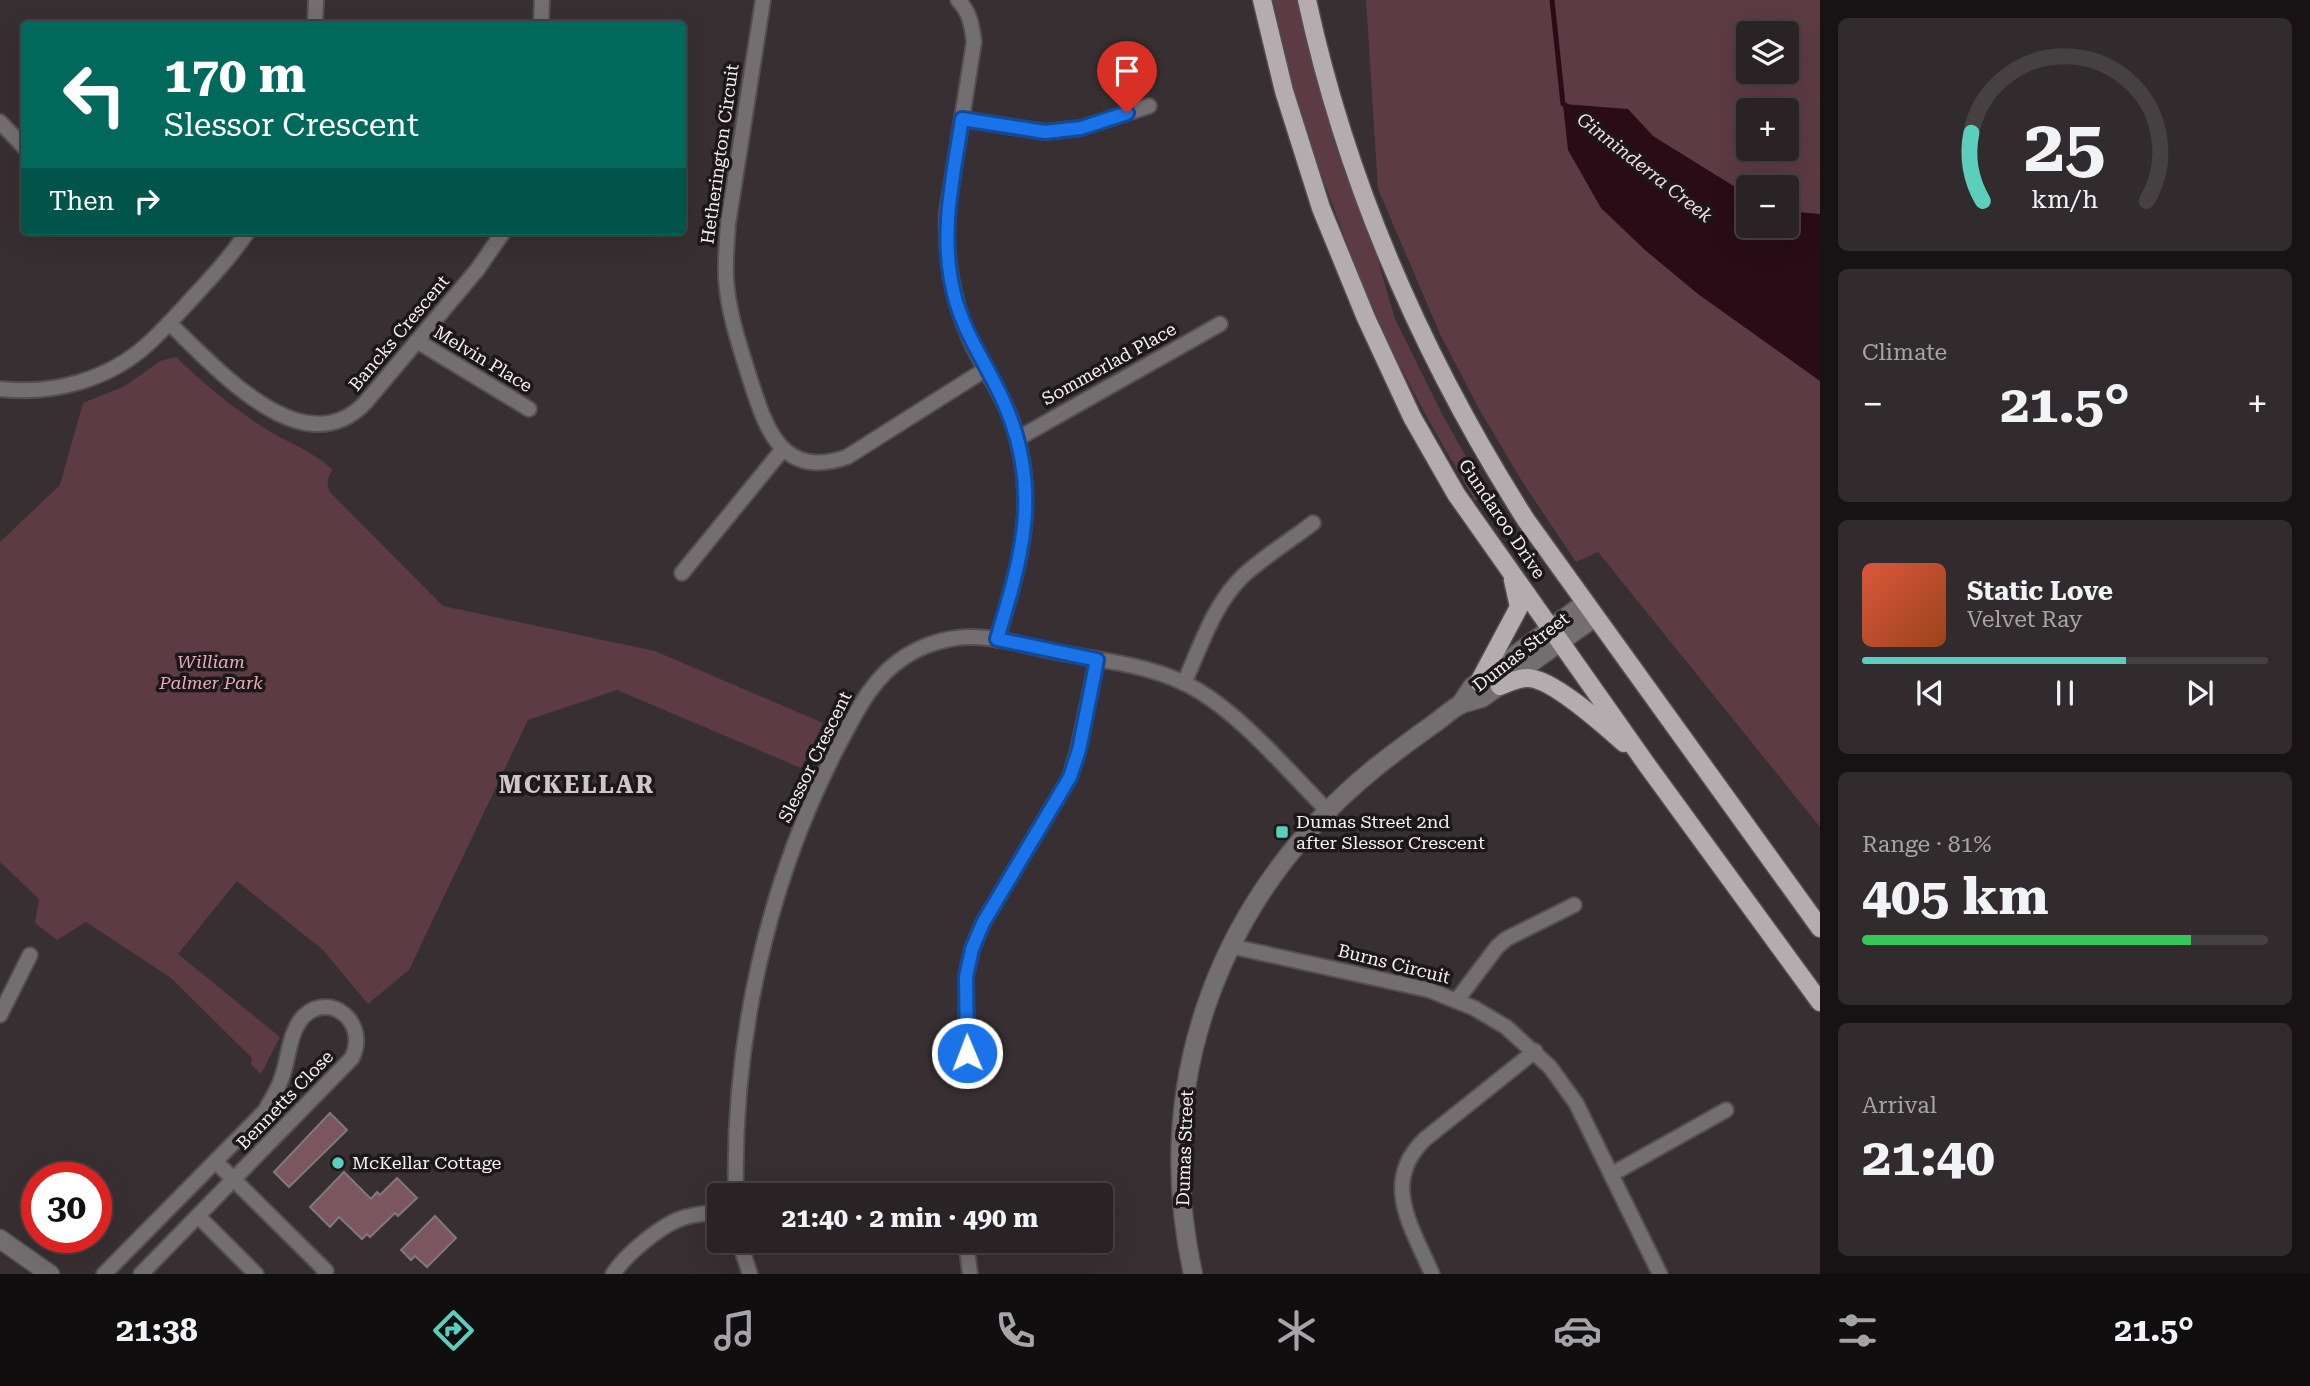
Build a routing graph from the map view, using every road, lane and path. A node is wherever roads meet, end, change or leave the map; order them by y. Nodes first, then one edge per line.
1 (316, 0) edge
2 (542, 0) edge
3 (763, 0) edge
4 (958, 0) edge
5 (1262, 0) edge
6 (1307, 0) edge
7 (315, 21) edge
8 (541, 21) edge
9 (1150, 106) dead end
10 (962, 119) junction
11 (0, 122) edge
12 (21, 144) edge
13 (245, 235) edge
14 (501, 235) edge
15 (169, 323) junction
16 (1220, 324) dead end
17 (417, 341) junction
18 (986, 369) junction
19 (0, 389) edge
20 (529, 409) dead end
21 (1017, 439) junction
22 (783, 449) junction
23 (1314, 523) dead end
24 (1512, 572) junction
25 (682, 573) dead end
26 (1590, 610) junction
27 (1556, 635) junction
28 (997, 639) junction
29 (1097, 660) junction
30 (1479, 682) junction
31 (1184, 683) junction
32 (1500, 686) junction
33 (1460, 705) junction
34 (1647, 765) junction
35 (1327, 810) junction
36 (1574, 905) dead end
37 (1820, 928) edge
38 (1230, 946) junction
39 (30, 955) dead end
40 (1457, 1000) junction
41 (1820, 1002) edge
42 (0, 1015) edge
43 (1535, 1051) junction
44 (967, 1053) dead end
45 (1726, 1110) dead end
46 (216, 1162) junction
47 (1612, 1174) junction
48 (234, 1179) junction
49 (736, 1183) edge
50 (707, 1214) edge
51 (198, 1216) junction
52 (0, 1239) edge
53 (743, 1253) edge
54 (967, 1253) edge
55 (50, 1274) edge
56 (104, 1274) edge
57 (141, 1274) edge
58 (256, 1274) edge
59 (324, 1274) edge
60 (613, 1274) edge
61 (751, 1274) edge
62 (970, 1274) edge
63 (1193, 1274) edge
64 (1432, 1274) edge
65 (1660, 1274) edge

1 - 7 street
2 - 8 street
3 - 22 street, Hetherington Circuit
4 - 10 street
5 - 24 main road, Gundaroo Drive
6 - 26 main road, Gundaroo Drive
9 - 10 street
10 - 18 street
11 - 12 street
13 - 15 street
14 - 17 street, Bancks Crescent
15 - 17 street, Bancks Crescent
15 - 19 street
16 - 21 street, Sommerlad Place
17 - 20 street, Melvin Place
18 - 21 street
18 - 22 street
21 - 28 street
22 - 25 street
23 - 31 street
24 - 27 main road, Gundaroo Drive
24 - 30 main road
26 - 27 street, Dumas Street
26 - 37 main road, Gundaroo Drive
27 - 30 street, Dumas Street
27 - 32 street, Dumas Street
27 - 34 main road, Gundaroo Drive
28 - 29 street, Slessor Crescent
28 - 49 street, Slessor Crescent
29 - 31 street, Slessor Crescent
29 - 44 street
30 - 33 street, Dumas Street
31 - 35 street, Slessor Crescent
32 - 33 street, Dumas Street
32 - 34 main road
33 - 35 street, Dumas Street
34 - 41 main road, Gundaroo Drive
35 - 38 street, Dumas Street
36 - 40 street
38 - 40 street, Burns Circuit
38 - 63 street, Dumas Street
39 - 42 street
40 - 43 street, Burns Circuit
43 - 47 street, Burns Circuit
43 - 64 street
45 - 47 street
46 - 48 street
46 - 48 street, Bennetts Close
46 - 56 street, Bennetts Close
47 - 65 street, Burns Circuit
48 - 51 street, Bennetts Close
48 - 59 street
50 - 60 street
51 - 57 street, Bennetts Close
51 - 58 street
52 - 55 street
53 - 61 street
54 - 62 street

